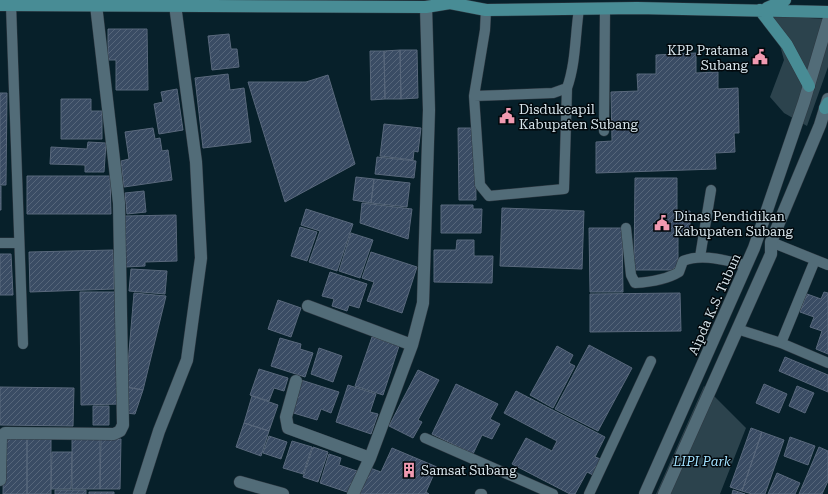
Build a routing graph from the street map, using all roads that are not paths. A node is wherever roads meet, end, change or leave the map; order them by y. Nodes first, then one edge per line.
1 (784, 0) edge
2 (450, 2) edge
3 (89, 4) edge
4 (636, 4) edge
5 (5, 5) edge
6 (175, 5) junction
7 (574, 6) edge
8 (426, 7) junction
9 (605, 8) junction
10 (486, 10) junction
11 (761, 10) junction
12 (828, 12) edge
13 (826, 26) edge
14 (809, 86) junction
15 (567, 88) junction
16 (474, 96) junction
17 (827, 103) edge
18 (604, 131) dead end
19 (711, 190) dead end
20 (626, 228) dead end
21 (771, 242) junction
22 (0, 243) edge
23 (19, 243) junction
24 (700, 256) junction
25 (815, 260) junction
26 (746, 265) junction
27 (828, 265) edge
28 (308, 306) dead end
29 (737, 329) junction
30 (781, 343) junction
31 (22, 344) dead end
32 (412, 345) junction
33 (651, 361) dead end
34 (828, 363) edge
35 (296, 381) dead end
36 (425, 438) dead end
37 (370, 458) junction
38 (0, 480) edge
39 (240, 482) dead end
40 (139, 494) edge
41 (283, 494) edge
42 (353, 494) edge
43 (553, 494) edge
44 (589, 494) edge
45 (645, 494) edge
46 (664, 494) edge

1 - 11 main road
2 - 8 main road
2 - 10 main road
3 - 5 main road
3 - 6 main road
3 - 38 street
4 - 9 main road
4 - 11 main road
5 - 23 lane
6 - 8 main road
6 - 40 street
7 - 9 main road
7 - 10 main road
7 - 15 lane
8 - 32 street
9 - 18 lane
10 - 16 lane
11 - 12 main road
11 - 14 main road
13 - 14 street, Aipda K.S. Tubun
14 - 26 street, Aipda K.S. Tubun
15 - 16 lane
15 - 16 lane
17 - 21 street
19 - 24 lane
20 - 24 lane
21 - 25 lane
21 - 29 street
22 - 23 lane
23 - 31 lane
24 - 26 lane
25 - 27 lane
25 - 30 lane
26 - 45 street, Aipda K.S. Tubun
28 - 32 street
29 - 30 lane
29 - 46 street
30 - 34 lane
32 - 37 street
33 - 44 lane
35 - 37 street
36 - 43 lane
37 - 42 street
39 - 41 street

